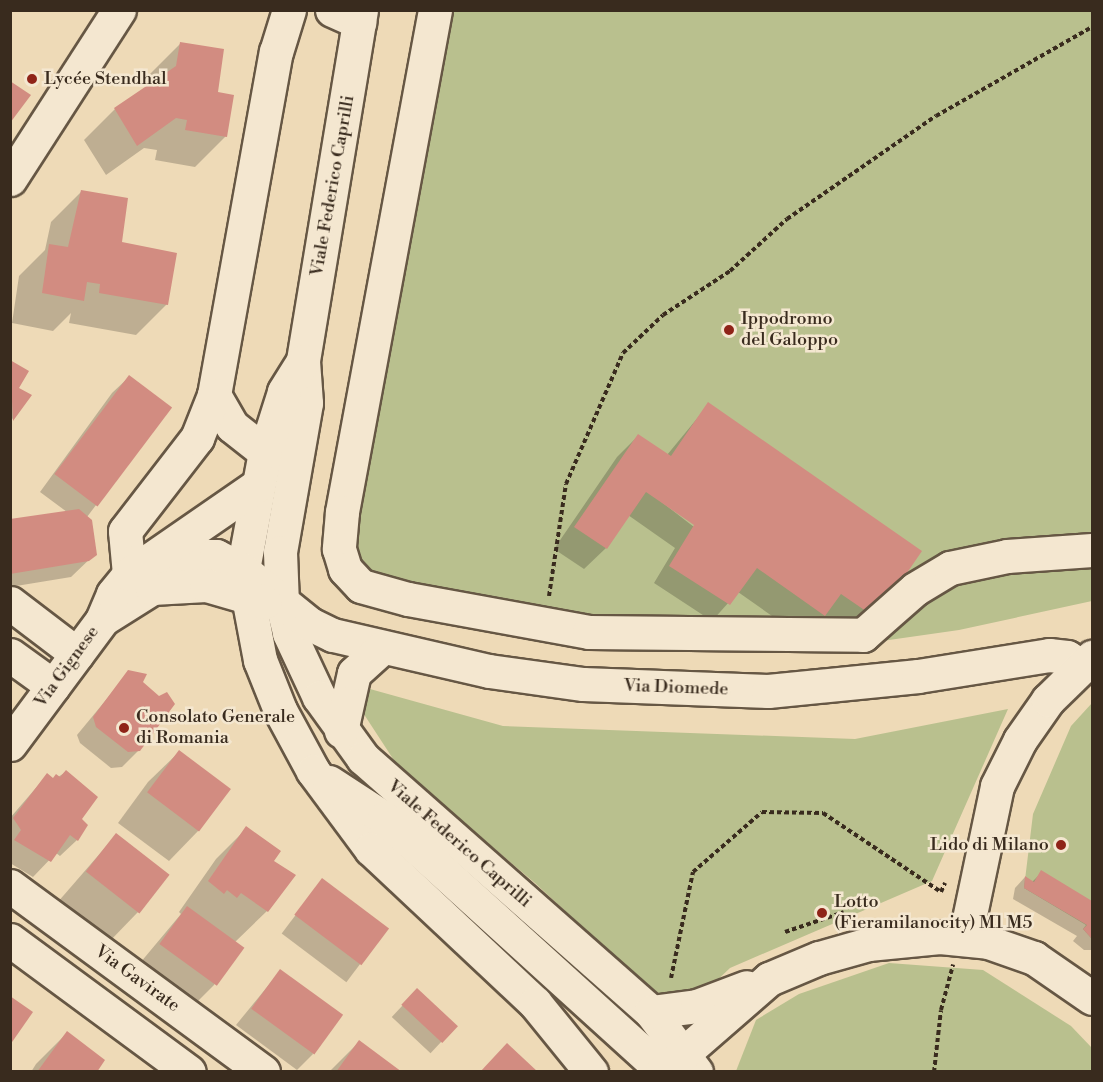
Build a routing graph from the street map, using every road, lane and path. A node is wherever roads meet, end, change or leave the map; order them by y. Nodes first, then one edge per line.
1 (119, 10) edge
2 (289, 10) edge
3 (435, 10) edge
4 (351, 14) edge
5 (1092, 27) edge
6 (10, 179) edge
7 (303, 361) junction
8 (214, 395) junction
9 (265, 452) junction
10 (258, 485) junction
11 (1092, 550) edge
12 (139, 568) junction
13 (245, 585) junction
14 (10, 603) edge
15 (282, 604) junction
16 (102, 620) junction
17 (545, 624) junction
18 (382, 648) junction
19 (77, 654) junction
20 (10, 655) edge
21 (1086, 661) edge
22 (53, 686) junction
23 (341, 731) junction
24 (10, 744) edge
25 (313, 771) junction
26 (10, 886) edge
27 (941, 892) dead end
28 (844, 912) dead end
29 (785, 932) dead end
30 (10, 940) edge
31 (960, 949) junction
32 (671, 978) dead end
33 (769, 979) junction
34 (1092, 998) edge
35 (651, 1012) junction
36 (673, 1067) edge
37 (189, 1071) edge
38 (263, 1071) edge
39 (591, 1071) edge
40 (934, 1071) edge

1 - 6 street
2 - 8 street
3 - 17 street
4 - 7 street, Viale Federico Caprilli
5 - 17 path
7 - 9 street, Viale Federico Caprilli
7 - 15 street, Viale Federico Caprilli
8 - 9 street
8 - 12 street
9 - 10 street, Viale Federico Caprilli
10 - 12 street, Via Gignese
10 - 13 street, Viale Federico Caprilli
11 - 17 street
12 - 13 street
12 - 16 street, Via Gignese
13 - 15 street
13 - 16 street, Via Gignese
13 - 25 street, Viale Federico Caprilli
14 - 19 street
15 - 18 street, Via Diomede
15 - 23 street, Viale Federico Caprilli
16 - 19 street, Via Gignese
18 - 21 street, Via Diomede
18 - 23 street
19 - 22 street, Via Gignese
20 - 22 street
21 - 31 street, Via Diomede
22 - 24 street, Via Gignese
23 - 35 street, Viale Federico Caprilli
25 - 36 street, Viale Federico Caprilli
25 - 39 street, Viale Federico Caprilli
26 - 38 street, Via Gavirate
27 - 32 path
28 - 29 path
30 - 37 street
31 - 33 street
31 - 34 street
31 - 40 path
33 - 35 street
33 - 36 street
35 - 36 street, Viale Federico Caprilli

